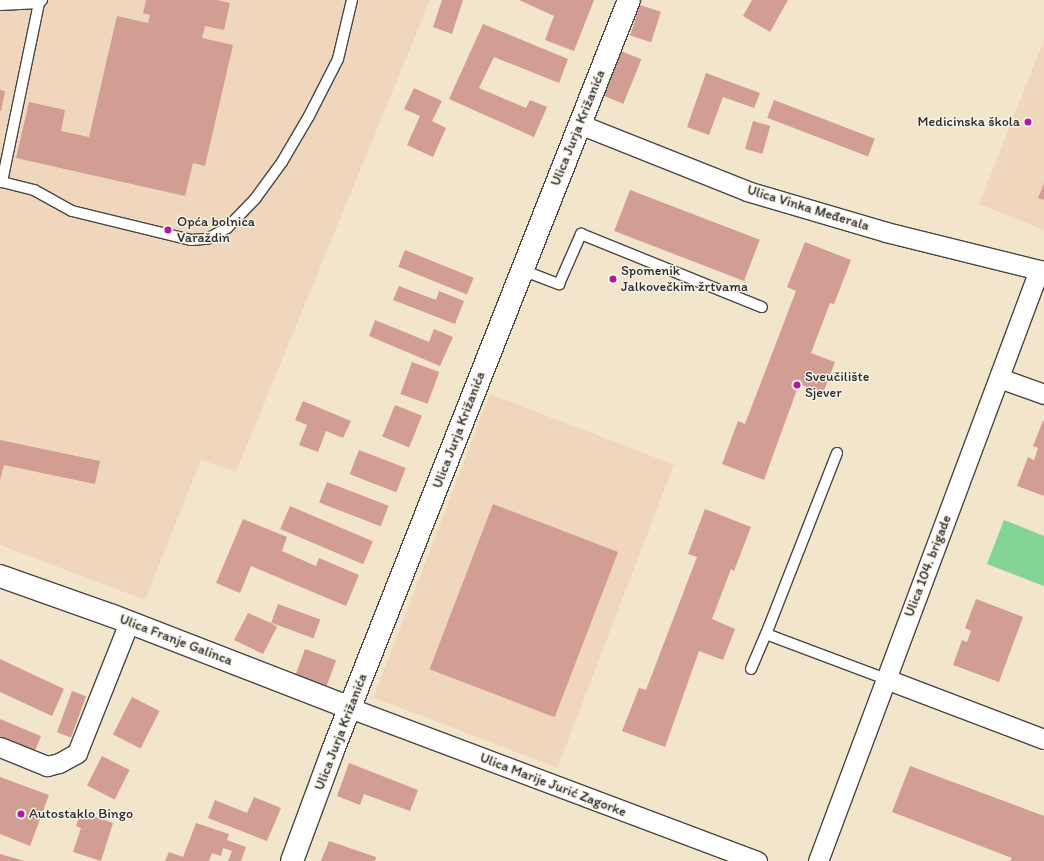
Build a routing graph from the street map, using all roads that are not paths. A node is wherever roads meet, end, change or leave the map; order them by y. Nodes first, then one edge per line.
1 (352, 0) edge
2 (629, 0) edge
3 (40, 1) edge
4 (0, 5) edge
5 (579, 124) junction
6 (522, 270) junction
7 (1042, 271) edge
8 (762, 307) dead end
9 (999, 378) junction
10 (1044, 394) edge
11 (837, 453) dead end
12 (0, 576) edge
13 (129, 622) junction
14 (766, 634) junction
15 (751, 669) dead end
16 (886, 679) junction
17 (350, 708) junction
18 (1044, 739) edge
19 (0, 747) edge
20 (292, 861) edge
21 (757, 861) edge
22 (818, 861) edge

1 - 3 lane
2 - 5 street, Ulica Jurja Križanića
3 - 4 lane
5 - 6 street, Ulica Jurja Križanića
5 - 7 street, Ulica Vinka Međerala
6 - 8 lane
6 - 17 street, Ulica Jurja Križanića
7 - 9 street, Ulica 104. brigade
9 - 10 street
9 - 16 street, Ulica 104. brigade
11 - 14 lane
12 - 13 street, Ulica Franje Galinca
13 - 17 street, Ulica Franje Galinca
13 - 19 street
14 - 15 lane
14 - 16 lane
16 - 18 street
16 - 22 street, Ulica 104. brigade
17 - 20 street, Ulica Jurja Križanića
17 - 21 street, Ulica Marije Jurić Zagorke

